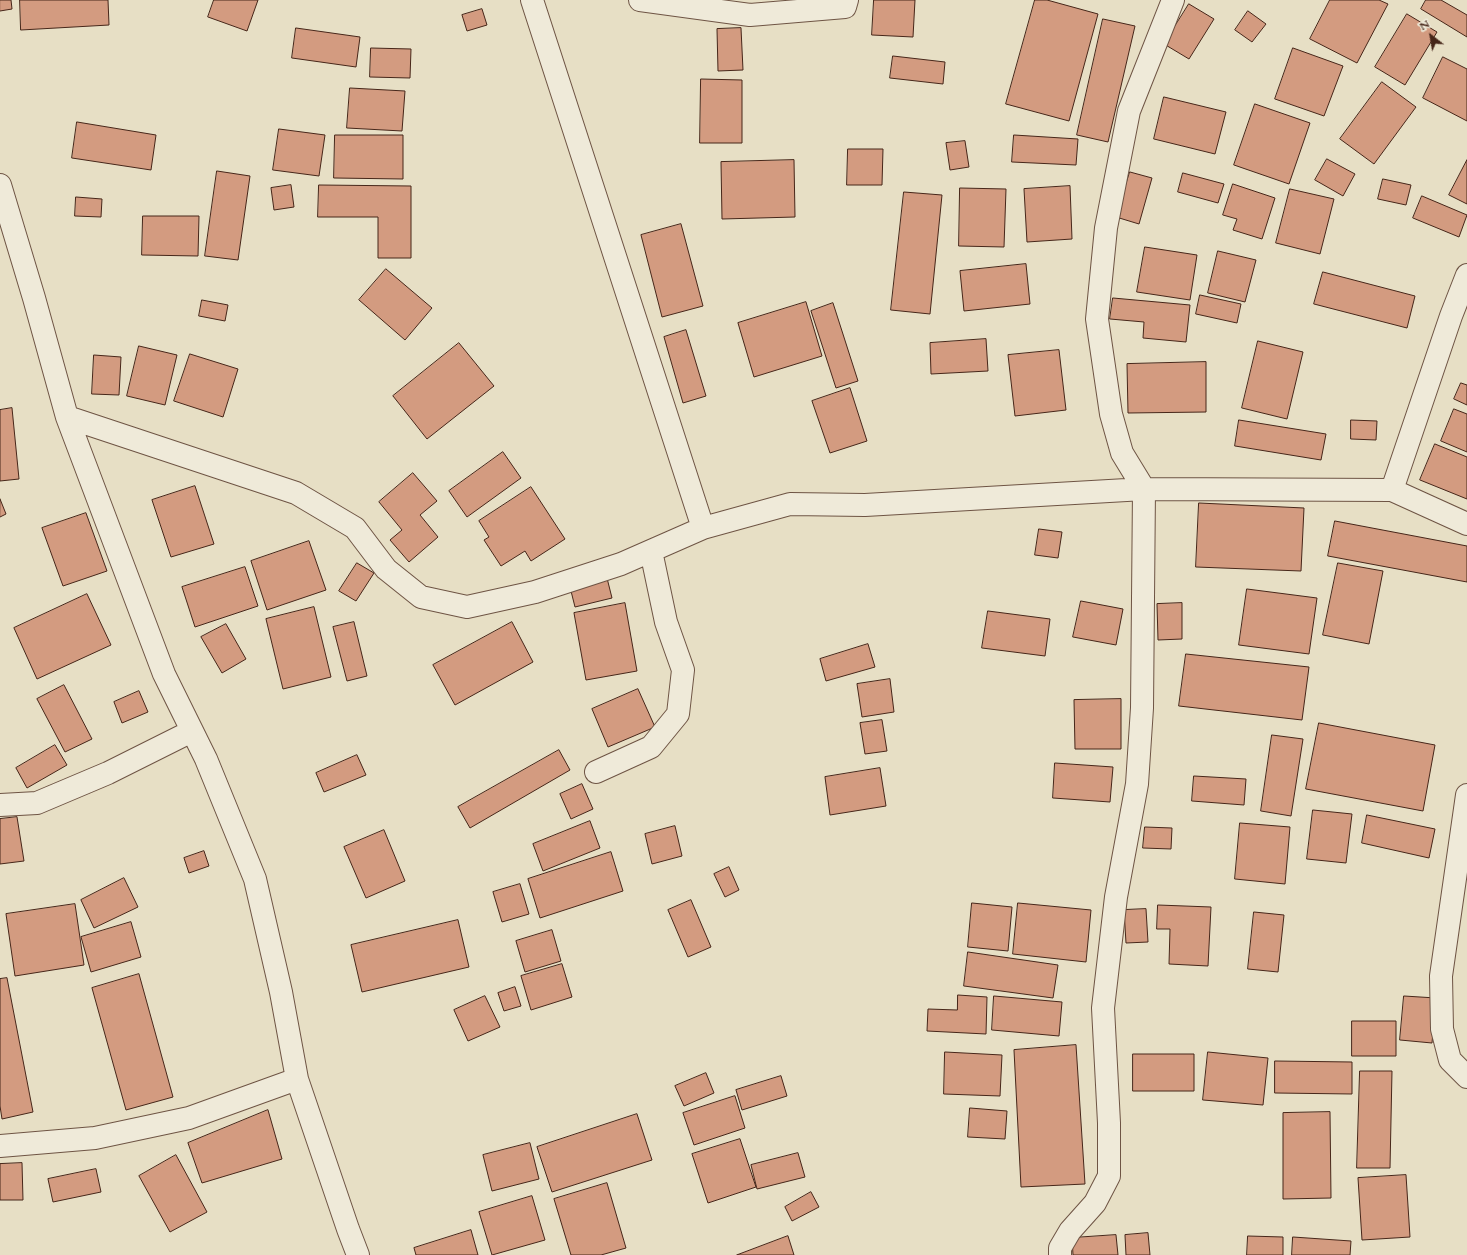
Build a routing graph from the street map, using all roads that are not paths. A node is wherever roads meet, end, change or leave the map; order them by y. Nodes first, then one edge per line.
1 (532, 0) edge
2 (640, 0) edge
3 (847, 0) edge
4 (1173, 0) edge
5 (0, 185) edge
6 (1467, 275) edge
7 (67, 417) junction
8 (1144, 489) junction
9 (1392, 490) junction
10 (1467, 524) edge
11 (703, 528) junction
12 (651, 551) junction
13 (192, 731) junction
14 (596, 772) dead end
15 (1467, 795) edge
16 (0, 805) edge
17 (1463, 843) edge
18 (1467, 1077) edge
19 (296, 1079) junction
20 (0, 1146) edge
21 (358, 1255) edge
22 (1060, 1255) edge

1 - 11 street
2 - 3 street
4 - 8 street
5 - 7 street
6 - 9 street
7 - 12 street
7 - 13 street
8 - 9 street
8 - 11 street
8 - 22 street
9 - 10 street
11 - 12 street
12 - 14 street
13 - 16 street
13 - 19 street
15 - 17 street
17 - 18 street
19 - 20 street
19 - 21 street

